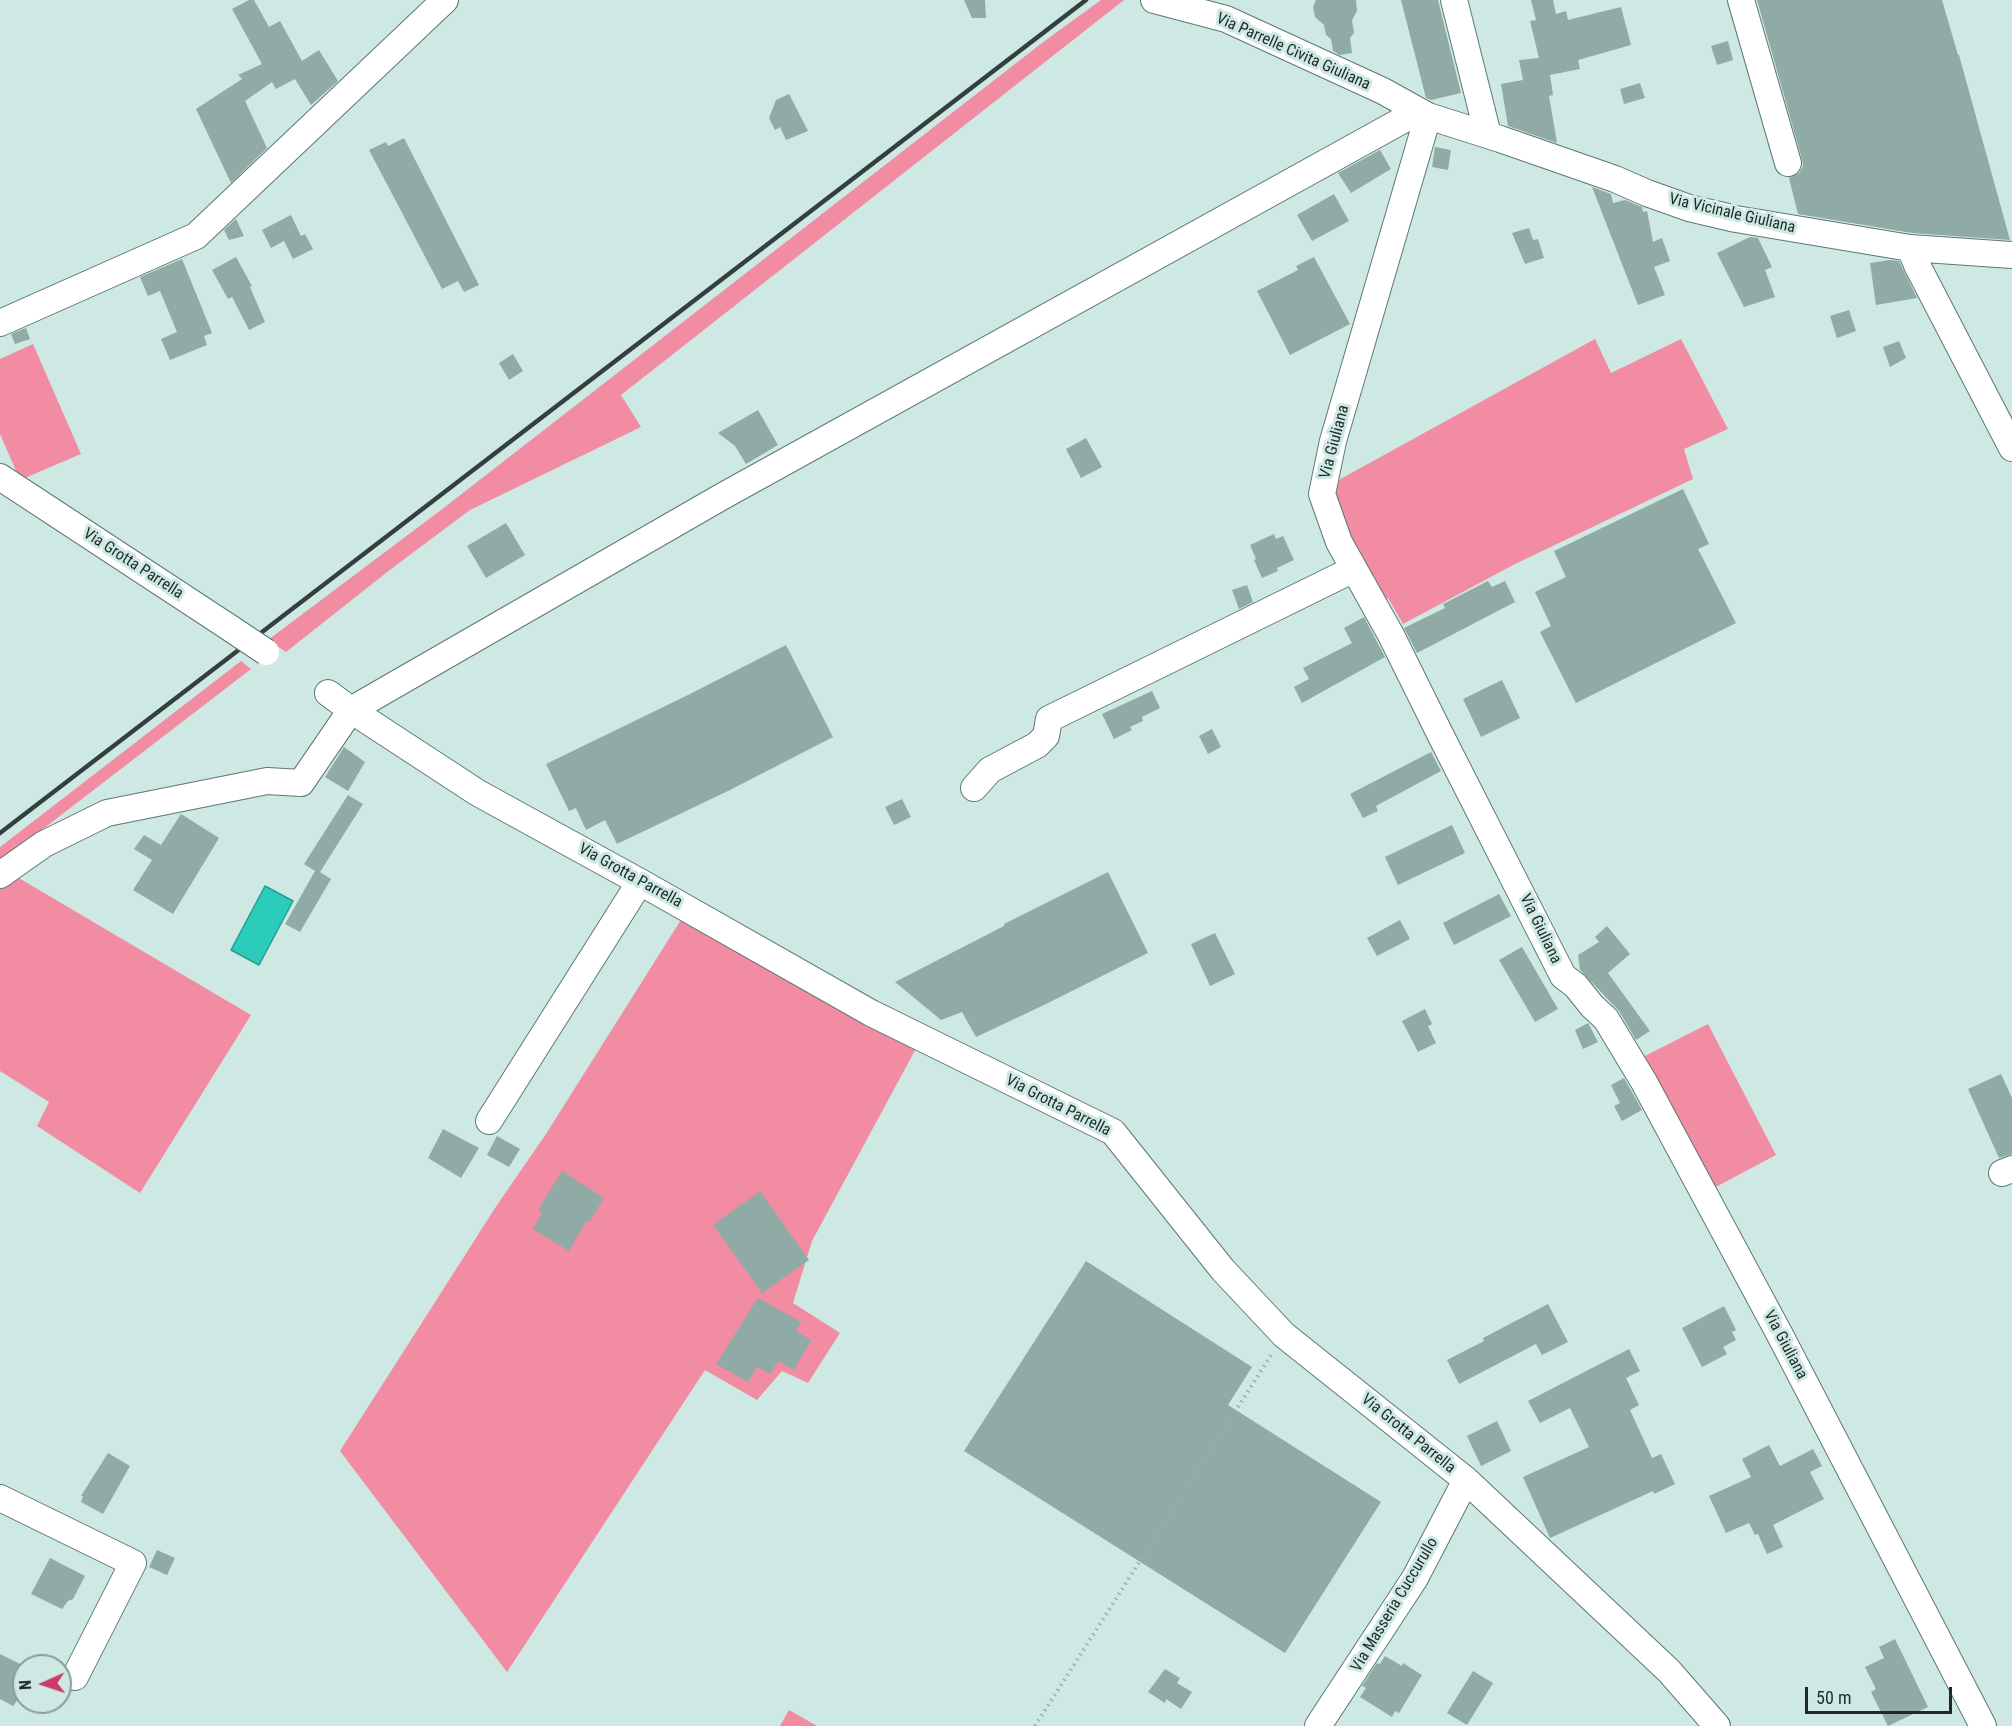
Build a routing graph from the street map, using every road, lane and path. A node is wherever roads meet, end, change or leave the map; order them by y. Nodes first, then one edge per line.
1 (445, 0) edge
2 (1154, 0) edge
3 (1454, 0) edge
4 (1741, 0) edge
5 (1424, 114) junction
6 (1488, 135) junction
7 (1788, 163) dead end
8 (1910, 248) junction
9 (2012, 255) edge
10 (0, 323) edge
11 (2012, 448) edge
12 (0, 477) edge
13 (1354, 568) junction
14 (266, 652) dead end
15 (328, 693) dead end
16 (351, 710) junction
17 (974, 788) dead end
18 (2, 873) edge
19 (640, 882) junction
20 (489, 1121) dead end
21 (1284, 1335) junction
22 (1466, 1480) junction
23 (0, 1498) edge
24 (75, 1677) dead end
25 (1035, 1726) edge
26 (1318, 1726) edge
27 (1717, 1726) edge
28 (1983, 1726) edge

1 - 10 street
2 - 5 street, Via Parrelle Civita Giuliana
3 - 6 street
4 - 7 street
5 - 6 street, Via Vicinale Giuliana
5 - 13 street, Via Giuliana
5 - 16 street
6 - 8 street, Via Vicinale Giuliana
8 - 9 street, Via Vicinale Giuliana
8 - 11 street
12 - 14 street, Via Grotta Parrella, bridge
13 - 17 street
13 - 28 street, Via Giuliana
15 - 16 street, Via Grotta Parrella
16 - 18 street
16 - 19 street, Via Grotta Parrella
19 - 20 street
19 - 21 street, Via Grotta Parrella
21 - 22 street, Via Grotta Parrella
21 - 25 path
22 - 26 street, Via Masseria Cuccurullo
22 - 27 street, Via Grotta Parrella
23 - 24 street

